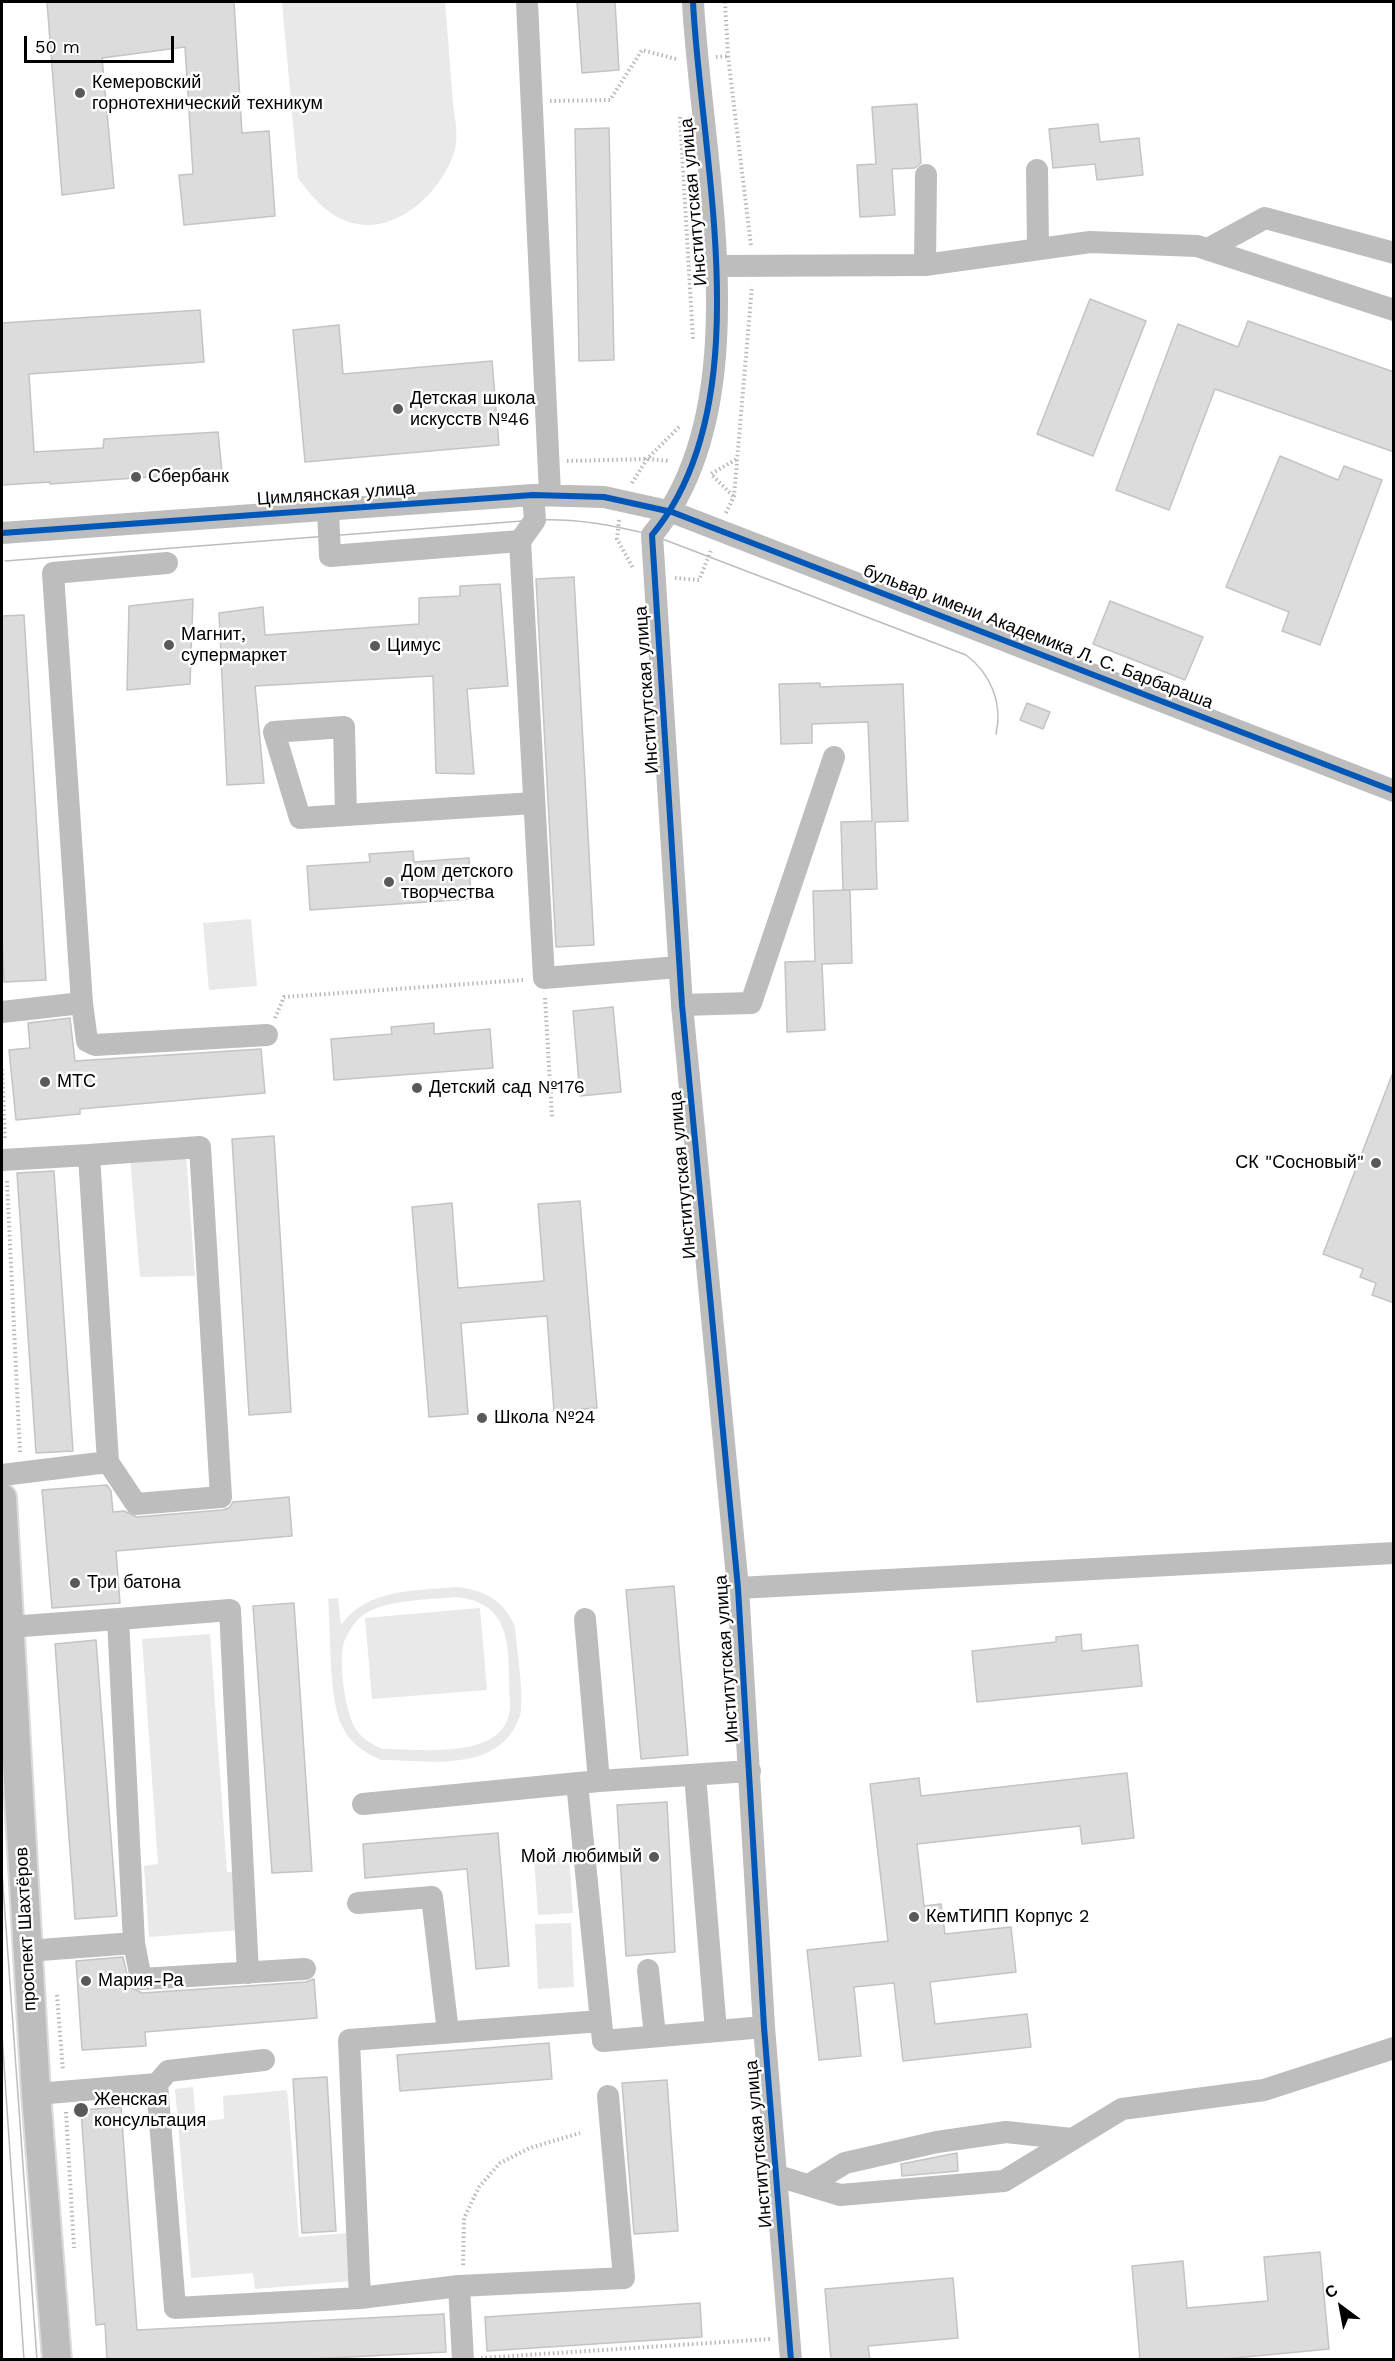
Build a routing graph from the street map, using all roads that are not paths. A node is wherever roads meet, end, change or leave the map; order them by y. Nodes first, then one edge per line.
1 (527, 2) edge
2 (693, 2) edge
3 (1037, 170) dead end
4 (926, 175) dead end
5 (1038, 248) junction
6 (1208, 249) junction
7 (1394, 253) edge
8 (925, 265) junction
9 (718, 266) junction
10 (1394, 310) edge
11 (541, 495) junction
12 (328, 510) junction
13 (672, 512) junction
14 (2, 533) edge
15 (520, 540) junction
16 (167, 563) dead end
17 (834, 757) dead end
18 (1394, 791) edge
19 (533, 803) junction
20 (346, 815) junction
21 (679, 967) junction
22 (82, 1003) junction
23 (682, 1005) junction
24 (2, 1012) edge
25 (267, 1035) road end
26 (89, 1155) junction
27 (2, 1160) edge
28 (108, 1462) junction
29 (2, 1475) edge
30 (2, 1498) edge
31 (1394, 1553) edge
32 (738, 1588) junction
33 (585, 1618) dead end
34 (118, 1619) junction
35 (9, 1627) junction
36 (750, 1771) junction
37 (696, 1775) junction
38 (588, 1782) junction
39 (363, 1804) dead end
40 (358, 1903) dead end
41 (134, 1943) junction
42 (27, 1951) junction
43 (305, 1969) dead end
44 (648, 1970) dead end
45 (248, 1973) junction
46 (764, 2027) junction
47 (716, 2031) junction
48 (448, 2032) junction
49 (655, 2036) junction
50 (603, 2039) junction
51 (1394, 2048) edge
52 (264, 2060) dead end
53 (157, 2084) junction
54 (36, 2094) junction
55 (608, 2096) dead end
56 (1072, 2139) junction
57 (778, 2176) junction
58 (809, 2185) junction
59 (459, 2286) junction
60 (360, 2298) junction
61 (790, 2349) edge
62 (57, 2360) edge
63 (463, 2360) edge

1 - 11 street
2 - 9 street, Институтская улица
3 - 5 street
4 - 8 street
5 - 6 street
5 - 8 street
6 - 7 street
6 - 10 street
8 - 9 street
9 - 13 street, Институтская улица
11 - 12 street, Цимлянская улица
11 - 13 street, Цимлянская улица
11 - 15 street
12 - 14 street, Цимлянская улица
12 - 15 street
13 - 18 street, бульвар имени Академика Л. С. Барбараша
13 - 21 street, Институтская улица
15 - 19 street
16 - 22 street
17 - 23 street
19 - 20 street
19 - 21 street
20 - 20 street
21 - 23 street, Институтская улица
22 - 24 street
22 - 25 street
23 - 32 street, Институтская улица
26 - 27 street
26 - 28 street
26 - 28 street
28 - 29 street
30 - 35 main road, проспект Шахтёров
31 - 32 street
32 - 36 street, Институтская улица
33 - 38 street
34 - 35 street
34 - 41 street
34 - 45 street
35 - 42 main road, проспект Шахтёров
36 - 37 street
36 - 46 street, Институтская улица
37 - 38 street
37 - 47 street
38 - 39 street
38 - 50 street
40 - 48 street
41 - 42 street
41 - 45 street
42 - 54 main road, проспект Шахтёров
43 - 45 street
44 - 49 street
46 - 47 street
46 - 57 street, Институтская улица
47 - 49 street
48 - 50 street
48 - 60 street
49 - 50 street
51 - 56 street
52 - 53 street
53 - 54 street
53 - 60 street
54 - 62 main road, проспект Шахтёров
55 - 59 street
56 - 58 street
56 - 58 street
57 - 58 street
57 - 61 street, Институтская улица
59 - 60 street
59 - 63 street

